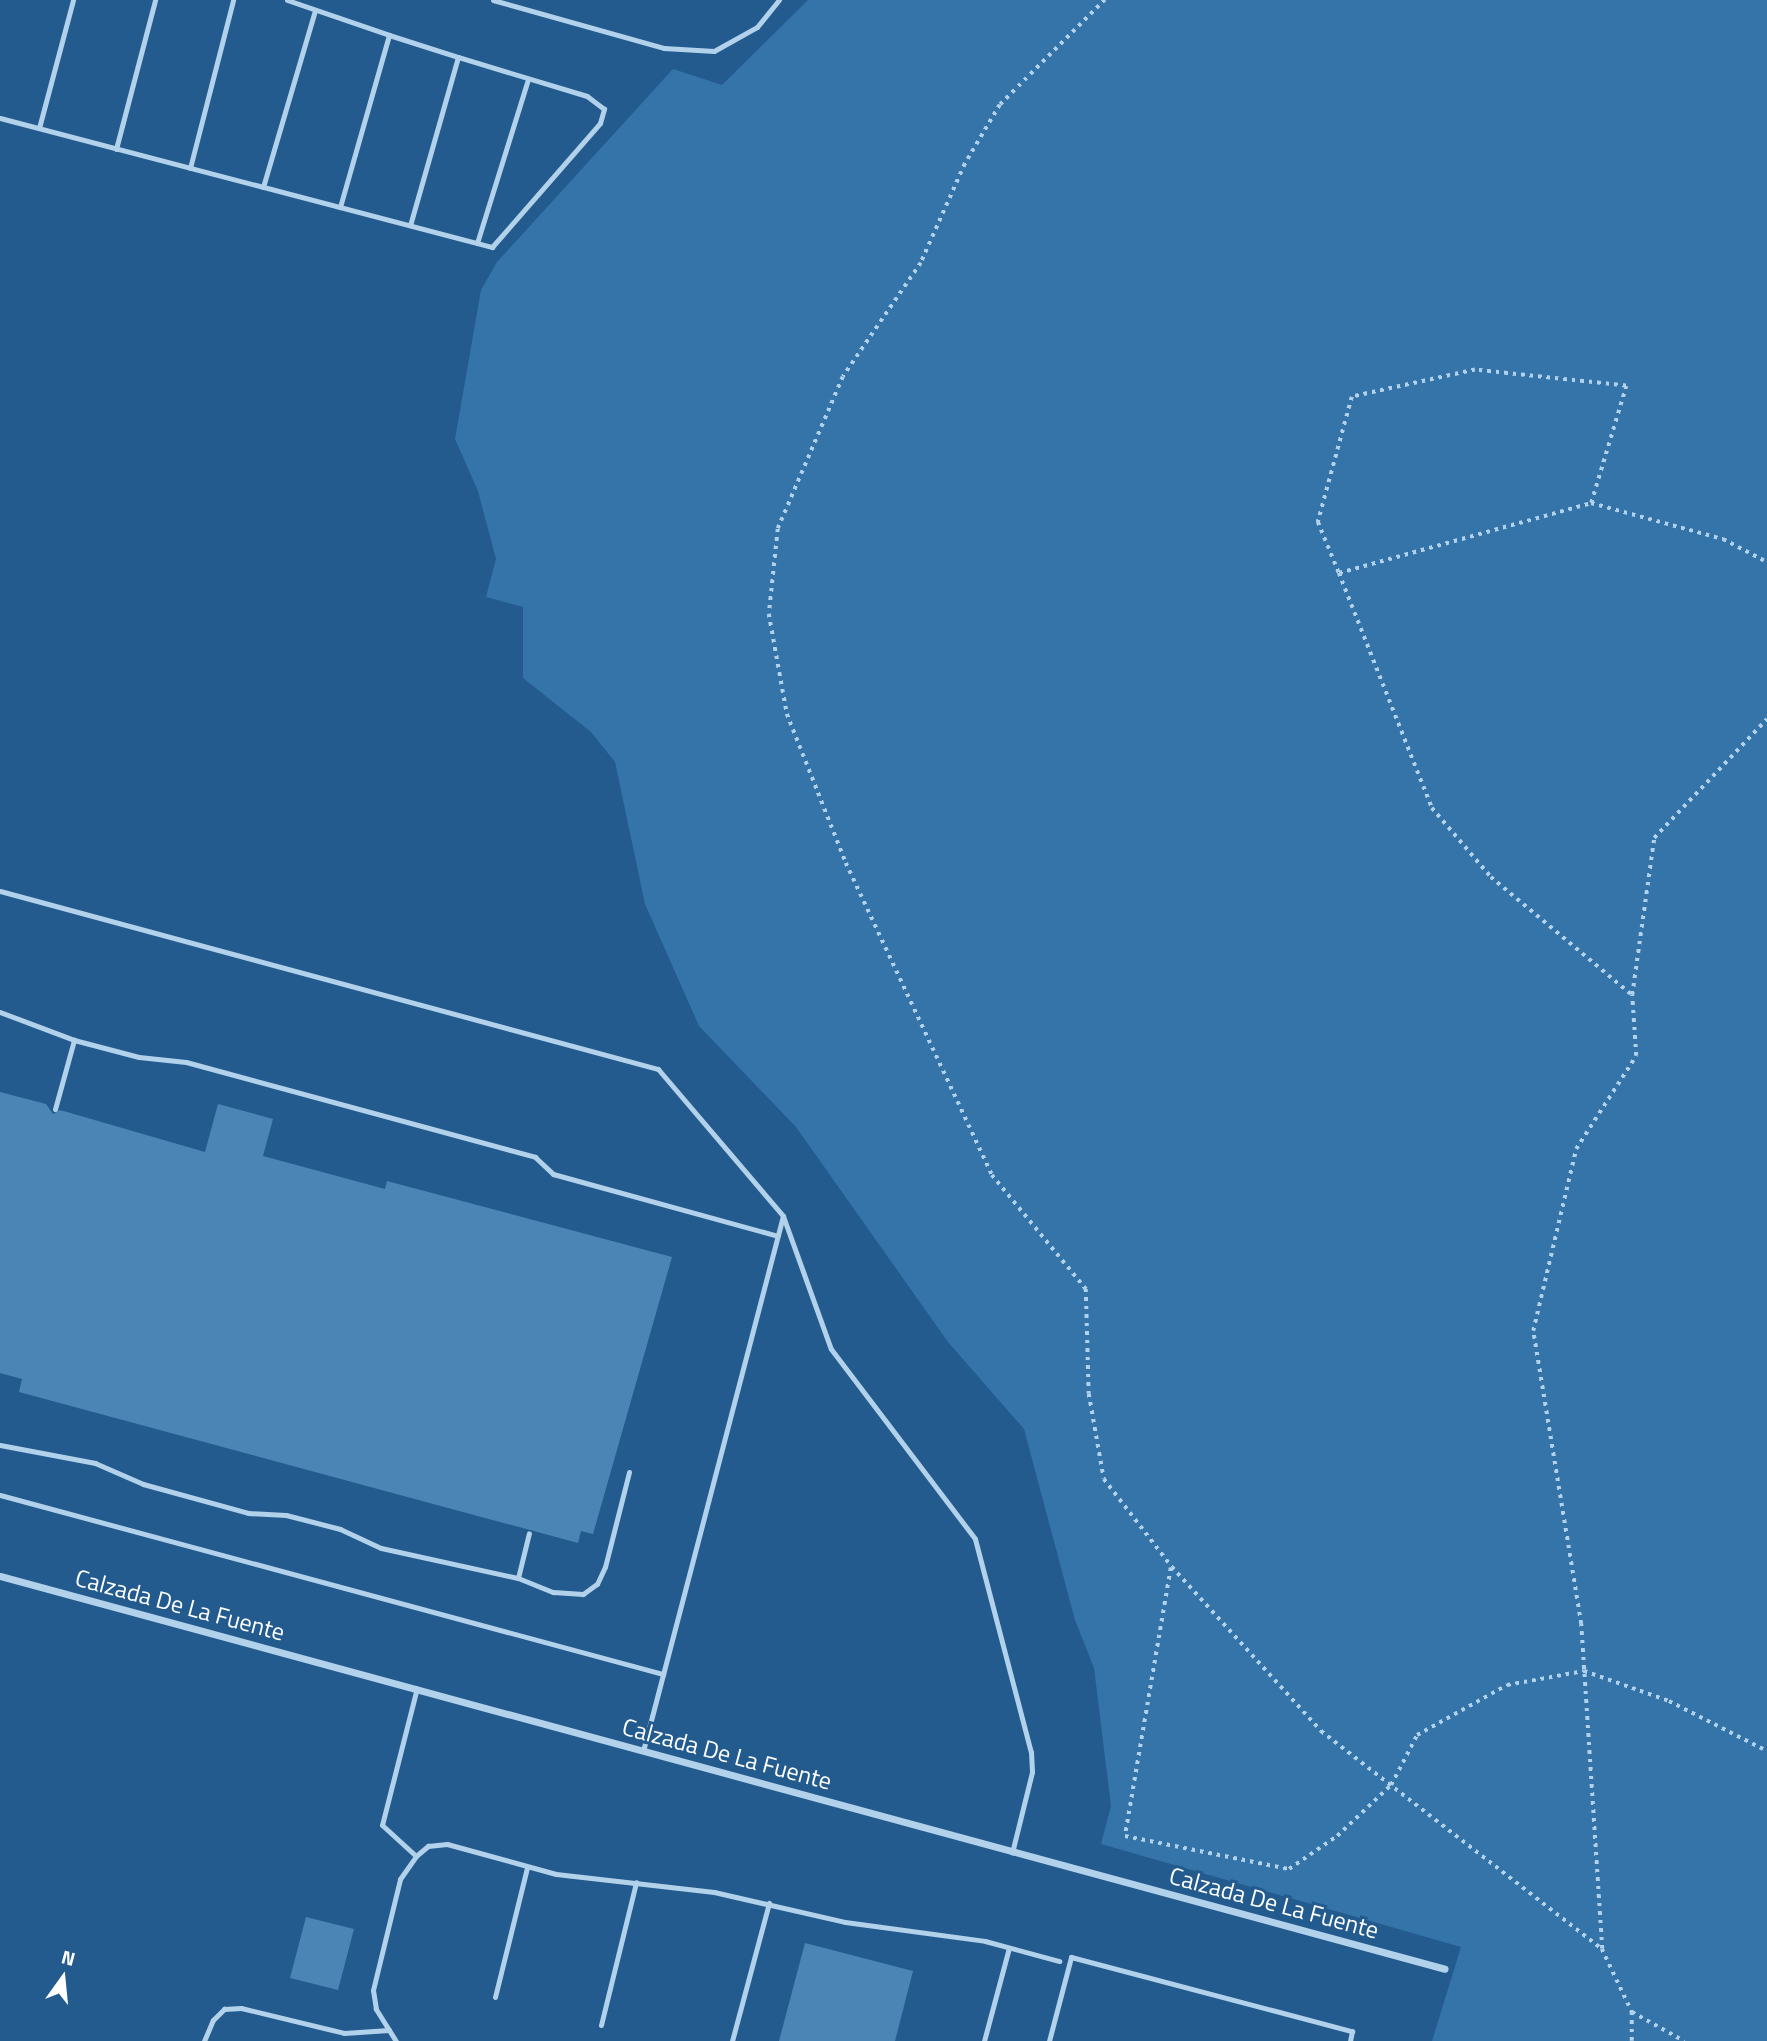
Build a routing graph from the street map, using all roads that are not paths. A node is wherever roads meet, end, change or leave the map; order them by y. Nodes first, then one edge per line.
1 (74, 0) edge
2 (155, 0) edge
3 (233, 0) edge
4 (287, 0) edge
5 (493, 0) edge
6 (779, 0) edge
7 (315, 9) junction
8 (389, 35) junction
9 (458, 57) junction
10 (528, 79) junction
11 (0, 118) edge
12 (39, 128) junction
13 (116, 149) junction
14 (190, 168) junction
15 (263, 187) junction
16 (340, 207) junction
17 (410, 225) junction
18 (477, 243) junction
19 (0, 891) edge
20 (0, 1012) edge
21 (74, 1040) junction
22 (55, 1109) dead end
23 (782, 1216) junction
24 (778, 1236) junction
25 (0, 1446) edge
26 (629, 1472) dead end
27 (0, 1495) edge
28 (529, 1533) dead end
29 (0, 1576) edge
30 (519, 1578) junction
31 (663, 1674) junction
32 (417, 1688) junction
33 (643, 1751) junction
34 (1012, 1853) junction
35 (416, 1856) junction
36 (527, 1868) junction
37 (636, 1882) junction
38 (769, 1903) junction
39 (1009, 1948) junction
40 (1059, 1961) dead end
41 (1445, 1969) dead end
42 (495, 1997) dead end
43 (601, 2025) dead end
44 (389, 2030) junction
45 (204, 2041) edge
46 (396, 2041) edge
47 (732, 2041) edge
48 (984, 2041) edge
49 (1049, 2041) edge
50 (1350, 2041) edge

1 - 12 lane
2 - 13 lane
3 - 14 lane
4 - 7 lane
5 - 6 lane
7 - 8 lane
7 - 15 lane
8 - 9 lane
8 - 16 lane
9 - 10 lane
9 - 17 lane
10 - 18 lane
10 - 18 lane
11 - 12 lane
12 - 13 lane
13 - 14 lane
14 - 15 lane
15 - 16 lane
16 - 17 lane
17 - 18 lane
19 - 23 lane
20 - 21 lane
21 - 22 lane
21 - 24 lane
23 - 24 lane
23 - 34 lane
24 - 31 lane
25 - 30 lane
26 - 30 lane
27 - 31 lane
28 - 30 lane
29 - 32 street, Calzada De La Fuente
31 - 33 lane
32 - 33 street, Calzada De La Fuente
32 - 35 lane
33 - 34 street, Calzada De La Fuente
34 - 41 street, Calzada De La Fuente
35 - 36 lane
35 - 44 lane
36 - 37 lane
36 - 42 lane
37 - 38 lane
37 - 43 lane
38 - 39 lane
38 - 47 lane
39 - 40 lane
39 - 48 lane
44 - 45 lane
44 - 46 lane
49 - 50 lane

